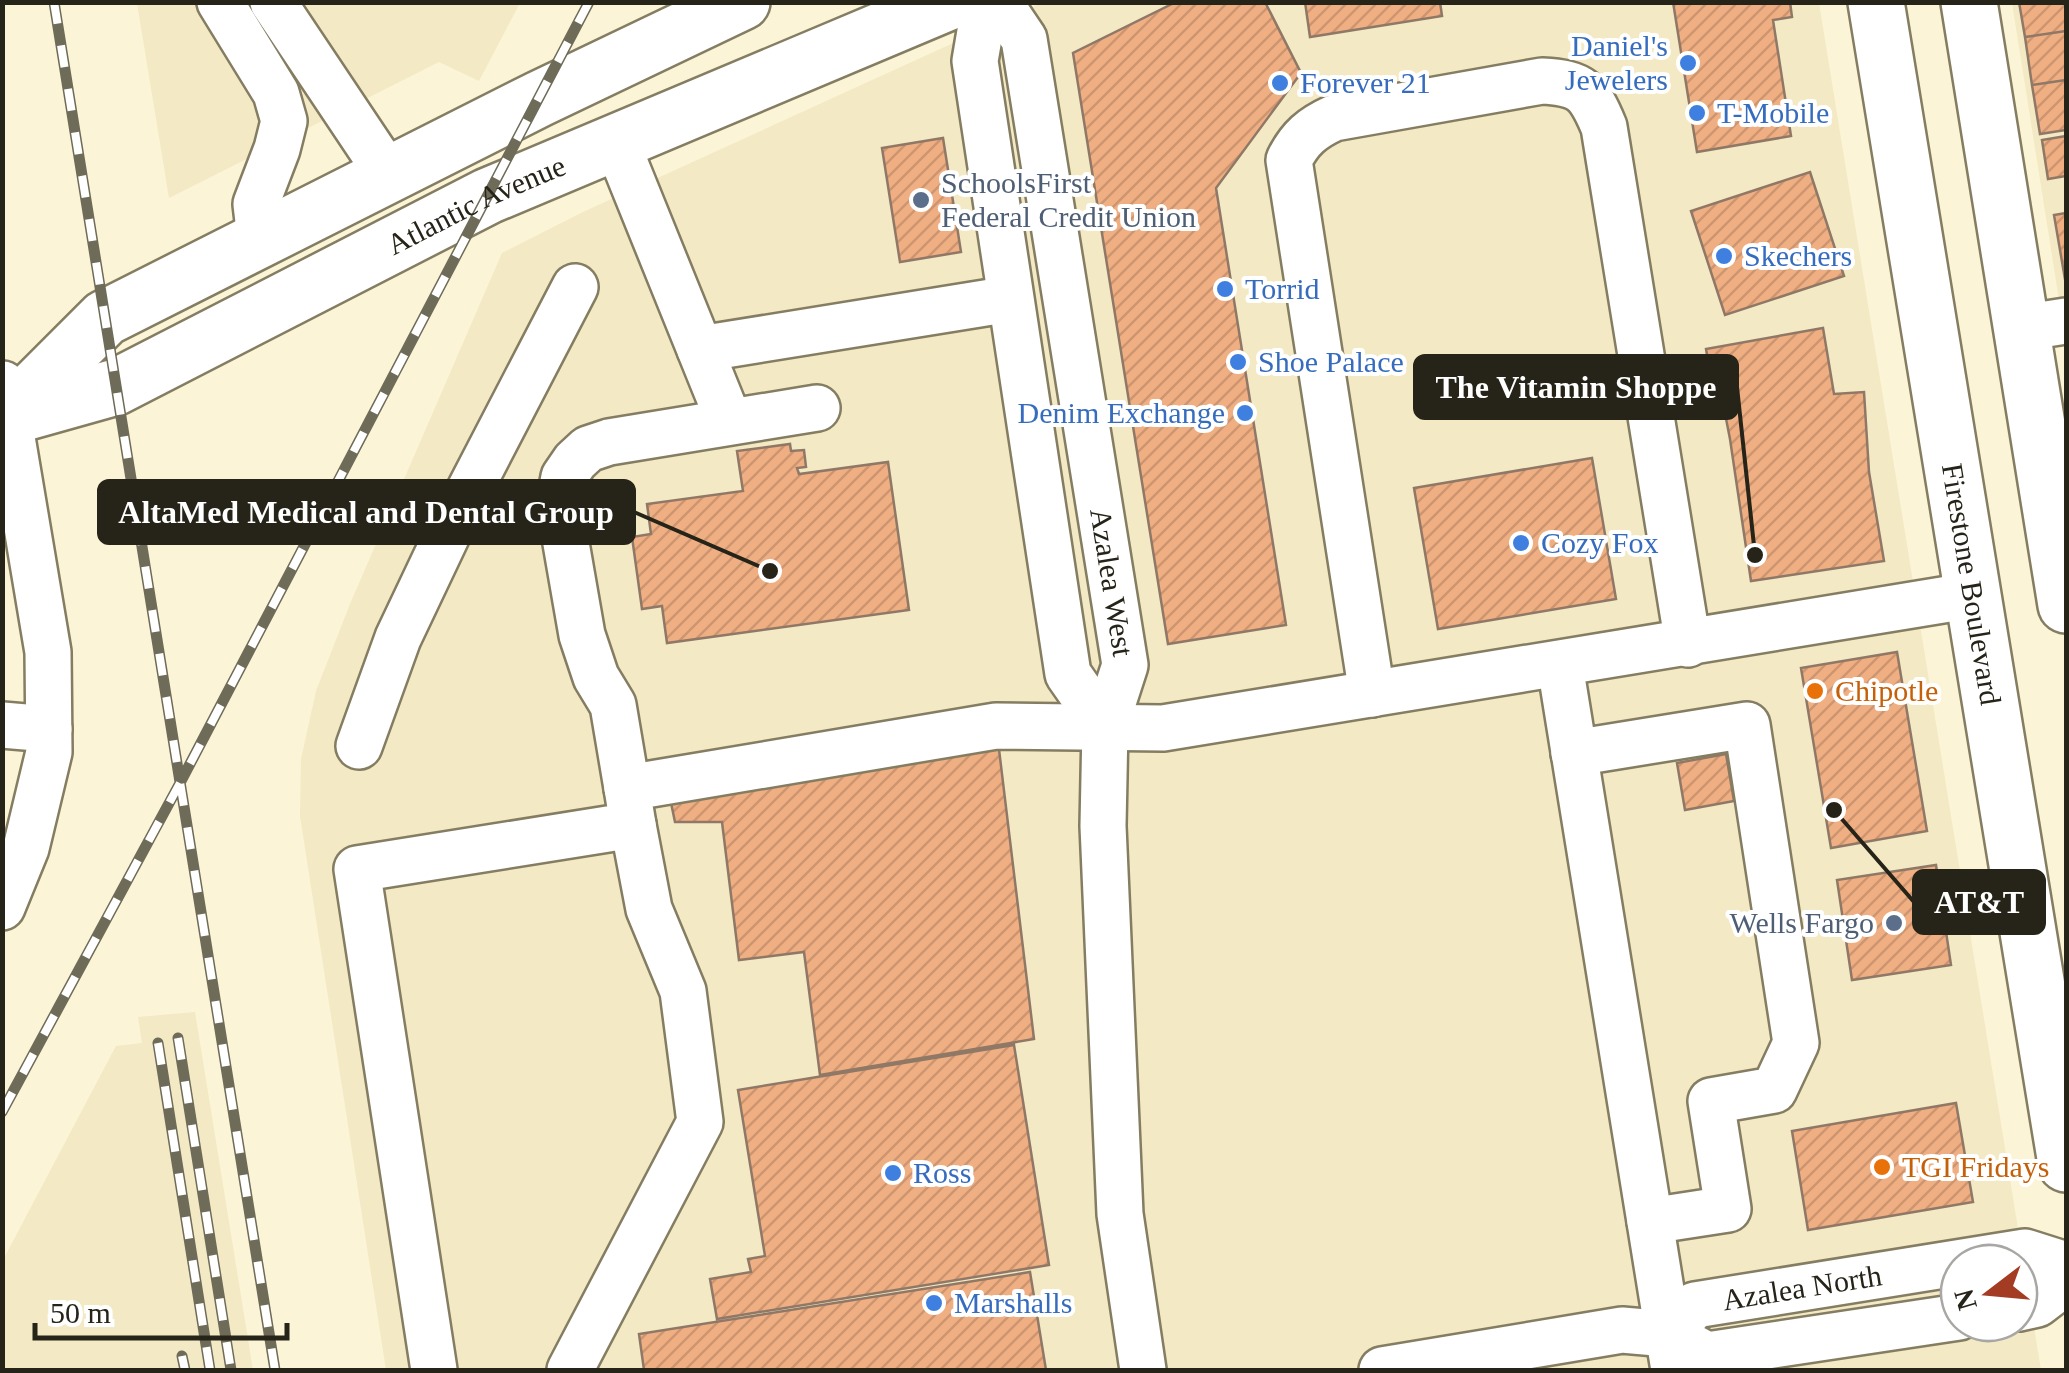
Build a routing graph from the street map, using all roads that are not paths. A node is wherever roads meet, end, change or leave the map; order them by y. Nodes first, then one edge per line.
1 (220, 2) edge
2 (273, 2) edge
3 (742, 2) edge
4 (948, 2) edge
5 (984, 2) edge
6 (1000, 2) edge
7 (1876, 2) edge
8 (1969, 2) edge
9 (616, 144) junction
10 (388, 174) junction
11 (260, 238) junction
12 (575, 287) dead end
13 (1010, 299) junction
14 (2044, 324) edge
15 (700, 349) junction
16 (4, 406) edge
17 (817, 408) dead end
18 (730, 421) junction
19 (2064, 571) edge
20 (1973, 595) junction
21 (1688, 644) junction
22 (1560, 665) junction
23 (1372, 694) junction
24 (2, 725) edge
25 (1104, 727) junction
26 (49, 729) junction
27 (359, 746) dead end
28 (1574, 753) junction
29 (630, 806) junction
30 (2, 907) edge
31 (2066, 1164) edge
32 (1650, 1221) junction
33 (2066, 1265) edge
34 (2066, 1282) edge
35 (2039, 1302) edge
36 (1939, 1320) edge
37 (1671, 1352) edge
38 (434, 1370) edge
39 (570, 1370) edge
40 (1143, 1370) edge
41 (1382, 1370) edge

1 - 11 street
2 - 10 street
3 - 10 main road
4 - 9 main road, Atlantic Avenue
5 - 13 street, Azalea West
6 - 25 street, Azalea West
7 - 20 main road, Firestone Boulevard
8 - 14 main road
9 - 15 street
9 - 16 main road, Atlantic Avenue
10 - 11 main road
11 - 16 main road
12 - 27 street
13 - 15 street
13 - 25 street, Azalea West
14 - 19 main road
15 - 18 street
16 - 26 street
17 - 18 street
18 - 29 street
20 - 21 street
20 - 31 main road, Firestone Boulevard
21 - 22 street
21 - 23 street
22 - 23 street
22 - 28 street
23 - 25 street
24 - 26 street
25 - 29 street
25 - 40 street
26 - 30 street
28 - 32 street
28 - 32 street
29 - 38 street
29 - 39 street
32 - 37 street
33 - 37 street, Azalea North
34 - 35 street
36 - 37 street, Azalea North
37 - 41 street

